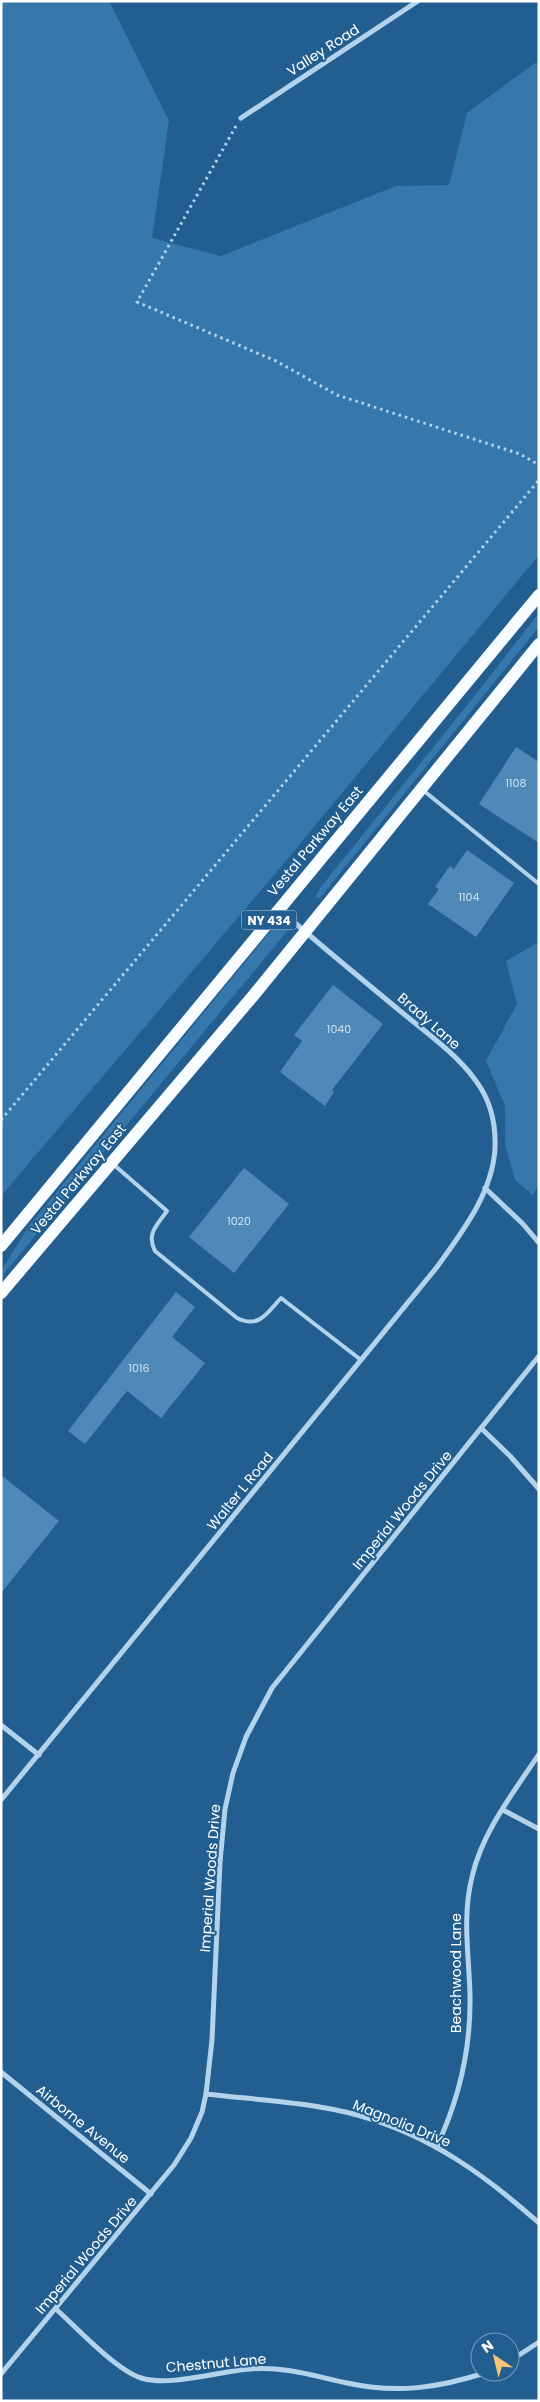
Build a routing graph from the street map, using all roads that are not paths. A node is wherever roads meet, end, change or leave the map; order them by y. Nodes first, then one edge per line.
1 (418, 1) edge
2 (241, 118) road end
3 (539, 595) edge
4 (536, 652) edge
5 (420, 788) junction
6 (539, 884) edge
7 (278, 909) junction
8 (305, 932) junction
9 (111, 1163) junction
10 (485, 1188) junction
11 (539, 1243) edge
12 (1, 1246) edge
13 (1, 1293) edge
14 (539, 1356) edge
15 (361, 1360) junction
16 (482, 1429) junction
17 (539, 1489) edge
18 (1, 1725) edge
19 (539, 1754) edge
20 (39, 1755) junction
21 (1, 1800) edge
22 (504, 1810) junction
23 (539, 1829) edge
24 (1, 2072) edge
25 (206, 2094) junction
26 (437, 2146) junction
27 (151, 2194) junction
28 (539, 2222) edge
29 (56, 2309) junction
30 (539, 2342) edge
31 (520, 2354) edge
32 (1, 2374) edge
33 (470, 2378) edge

1 - 2 street, Valley Road
3 - 7 main road, Vestal Parkway East / NY 434
4 - 5 main road, Vestal Parkway East / NY 434
5 - 6 lane
5 - 8 main road, Vestal Parkway East / NY 434
7 - 8 street, Brady Lane
7 - 12 main road, Vestal Parkway East / NY 434
8 - 9 main road, Vestal Parkway East / NY 434
8 - 10 street, Brady Lane
9 - 13 main road, Vestal Parkway East / NY 434
9 - 15 lane
10 - 11 street
10 - 15 street, Walter L Road
14 - 16 street, Imperial Woods Drive
15 - 20 street, Walter L Road
16 - 17 street
16 - 25 street, Imperial Woods Drive
18 - 20 street
19 - 22 street, Beachwood Lane
20 - 21 street, Walter L Road
22 - 23 street
22 - 26 street, Beachwood Lane
24 - 27 street, Airborne Avenue
25 - 26 street, Magnolia Drive
25 - 27 street, Imperial Woods Drive
26 - 28 street, Magnolia Drive
27 - 29 street, Imperial Woods Drive
29 - 32 street, Imperial Woods Drive
29 - 33 street, Chestnut Lane
30 - 31 street

